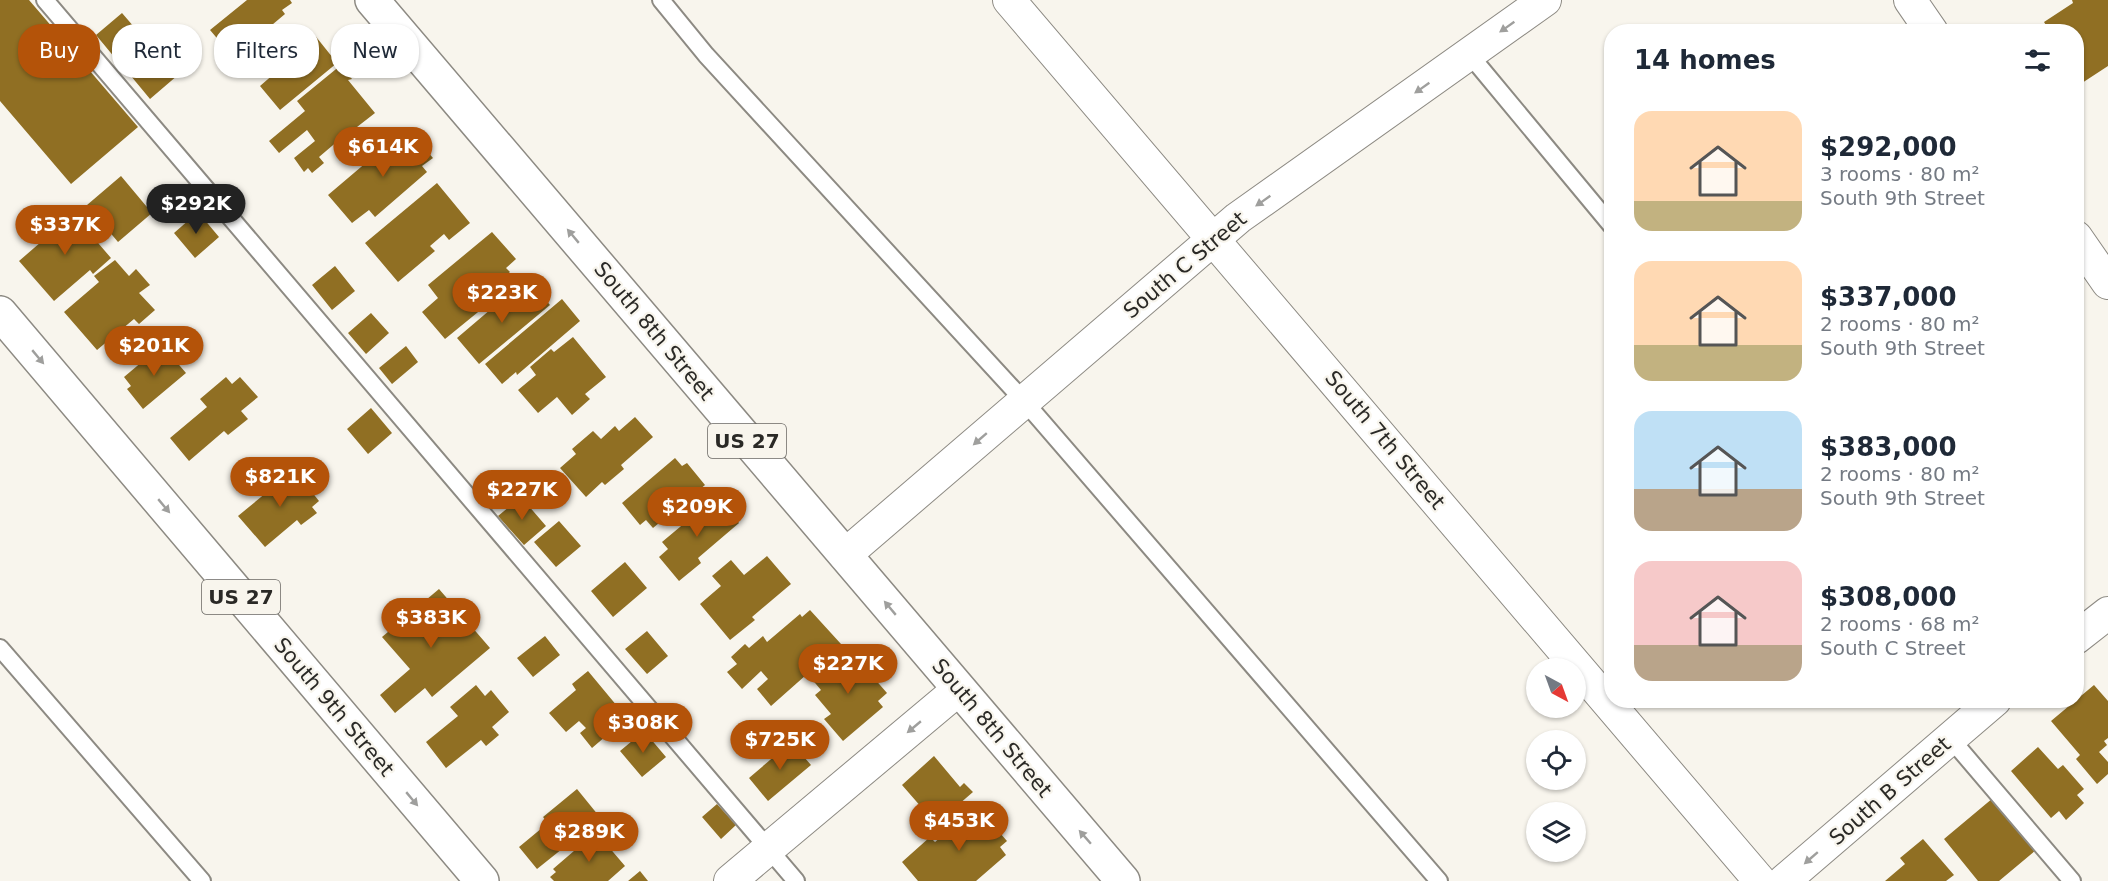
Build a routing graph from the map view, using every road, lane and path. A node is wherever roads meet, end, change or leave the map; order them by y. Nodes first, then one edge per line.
1 (45, 0) edge
2 (372, 0) edge
3 (661, 0) edge
4 (1009, 0) edge
5 (1545, 0) edge
6 (1911, 0) edge
7 (1927, 24) edge
8 (1469, 54) junction
9 (1604, 217) edge
10 (1214, 239) junction
11 (2084, 248) edge
12 (2108, 283) edge
13 (0, 313) edge
14 (1024, 401) junction
15 (845, 555) junction
16 (2108, 613) edge
17 (2084, 632) edge
18 (0, 648) edge
19 (959, 690) junction
20 (1604, 698) edge
21 (1613, 708) edge
22 (1986, 708) edge
23 (1951, 739) junction
24 (769, 849) junction
25 (1120, 880) edge
26 (202, 881) edge
27 (482, 881) edge
28 (730, 881) edge
29 (796, 881) edge
30 (1439, 881) edge
31 (1760, 881) edge
32 (1784, 881) edge
33 (2072, 881) edge

1 - 24 lane
15 -> 2 highway, South 8th Street / US 27
3 - 14 lane
4 - 10 street, South 7th Street
5 -> 8 street, South C Street
6 - 7 street
8 - 9 lane
8 -> 10 street, South C Street
10 - 14 street, South C Street
10 - 20 street, South 7th Street
11 - 12 street
13 -> 27 highway, South 9th Street / US 27
14 -> 15 street, South C Street
14 - 30 lane
19 -> 15 highway, South 8th Street / US 27
16 - 17 street
18 - 26 lane
19 -> 24 street
25 -> 19 highway, South 8th Street / US 27
21 - 31 street, South 7th Street
22 - 23 street, South B Street
23 -> 32 street, South B Street
23 - 33 lane
24 - 28 street
24 - 29 lane

